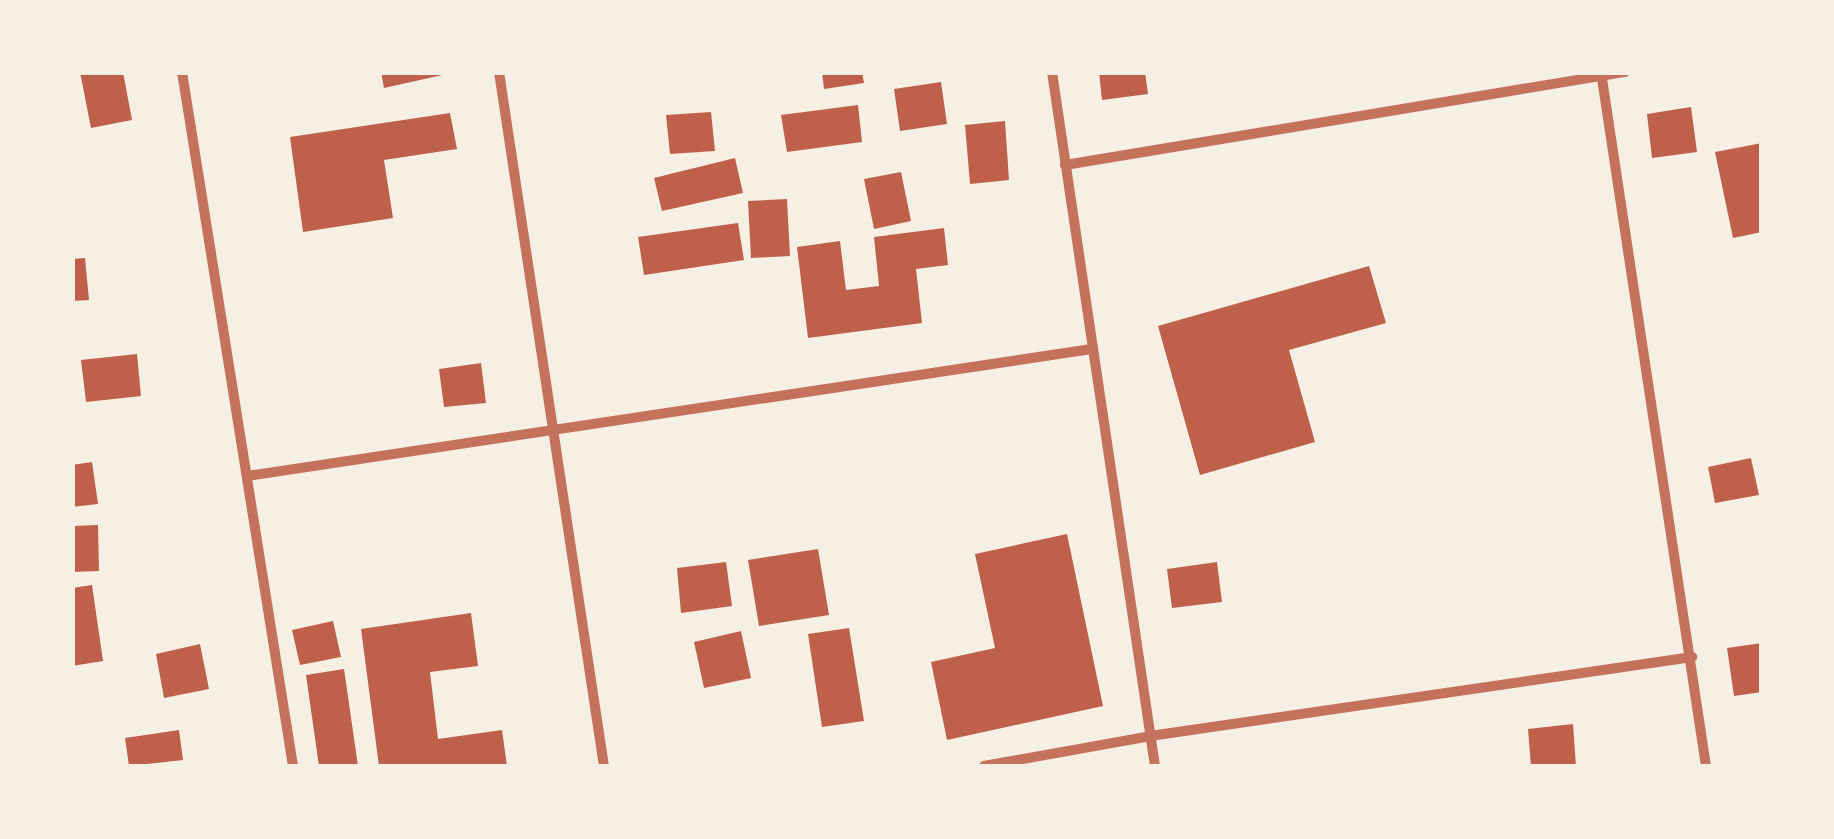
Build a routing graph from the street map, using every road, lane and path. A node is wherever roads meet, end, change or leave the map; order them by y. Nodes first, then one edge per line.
1 (182, 72) edge
2 (499, 72) edge
3 (1052, 72) edge
4 (1626, 72) edge
5 (1601, 74) edge
6 (1065, 165) junction
7 (1092, 349) junction
8 (554, 426) junction
9 (247, 476) junction
10 (1692, 658) junction
11 (1150, 736) junction
12 (294, 766) edge
13 (604, 766) edge
14 (984, 766) edge
15 (1155, 766) edge
16 (1706, 766) edge

1 - 9 street
2 - 8 street
3 - 6 street
4 - 5 street
5 - 6 street
5 - 10 street
6 - 7 street
7 - 8 street
7 - 11 street
8 - 9 street
8 - 13 street
9 - 12 street
10 - 11 street
10 - 16 street
11 - 14 street
11 - 15 street

